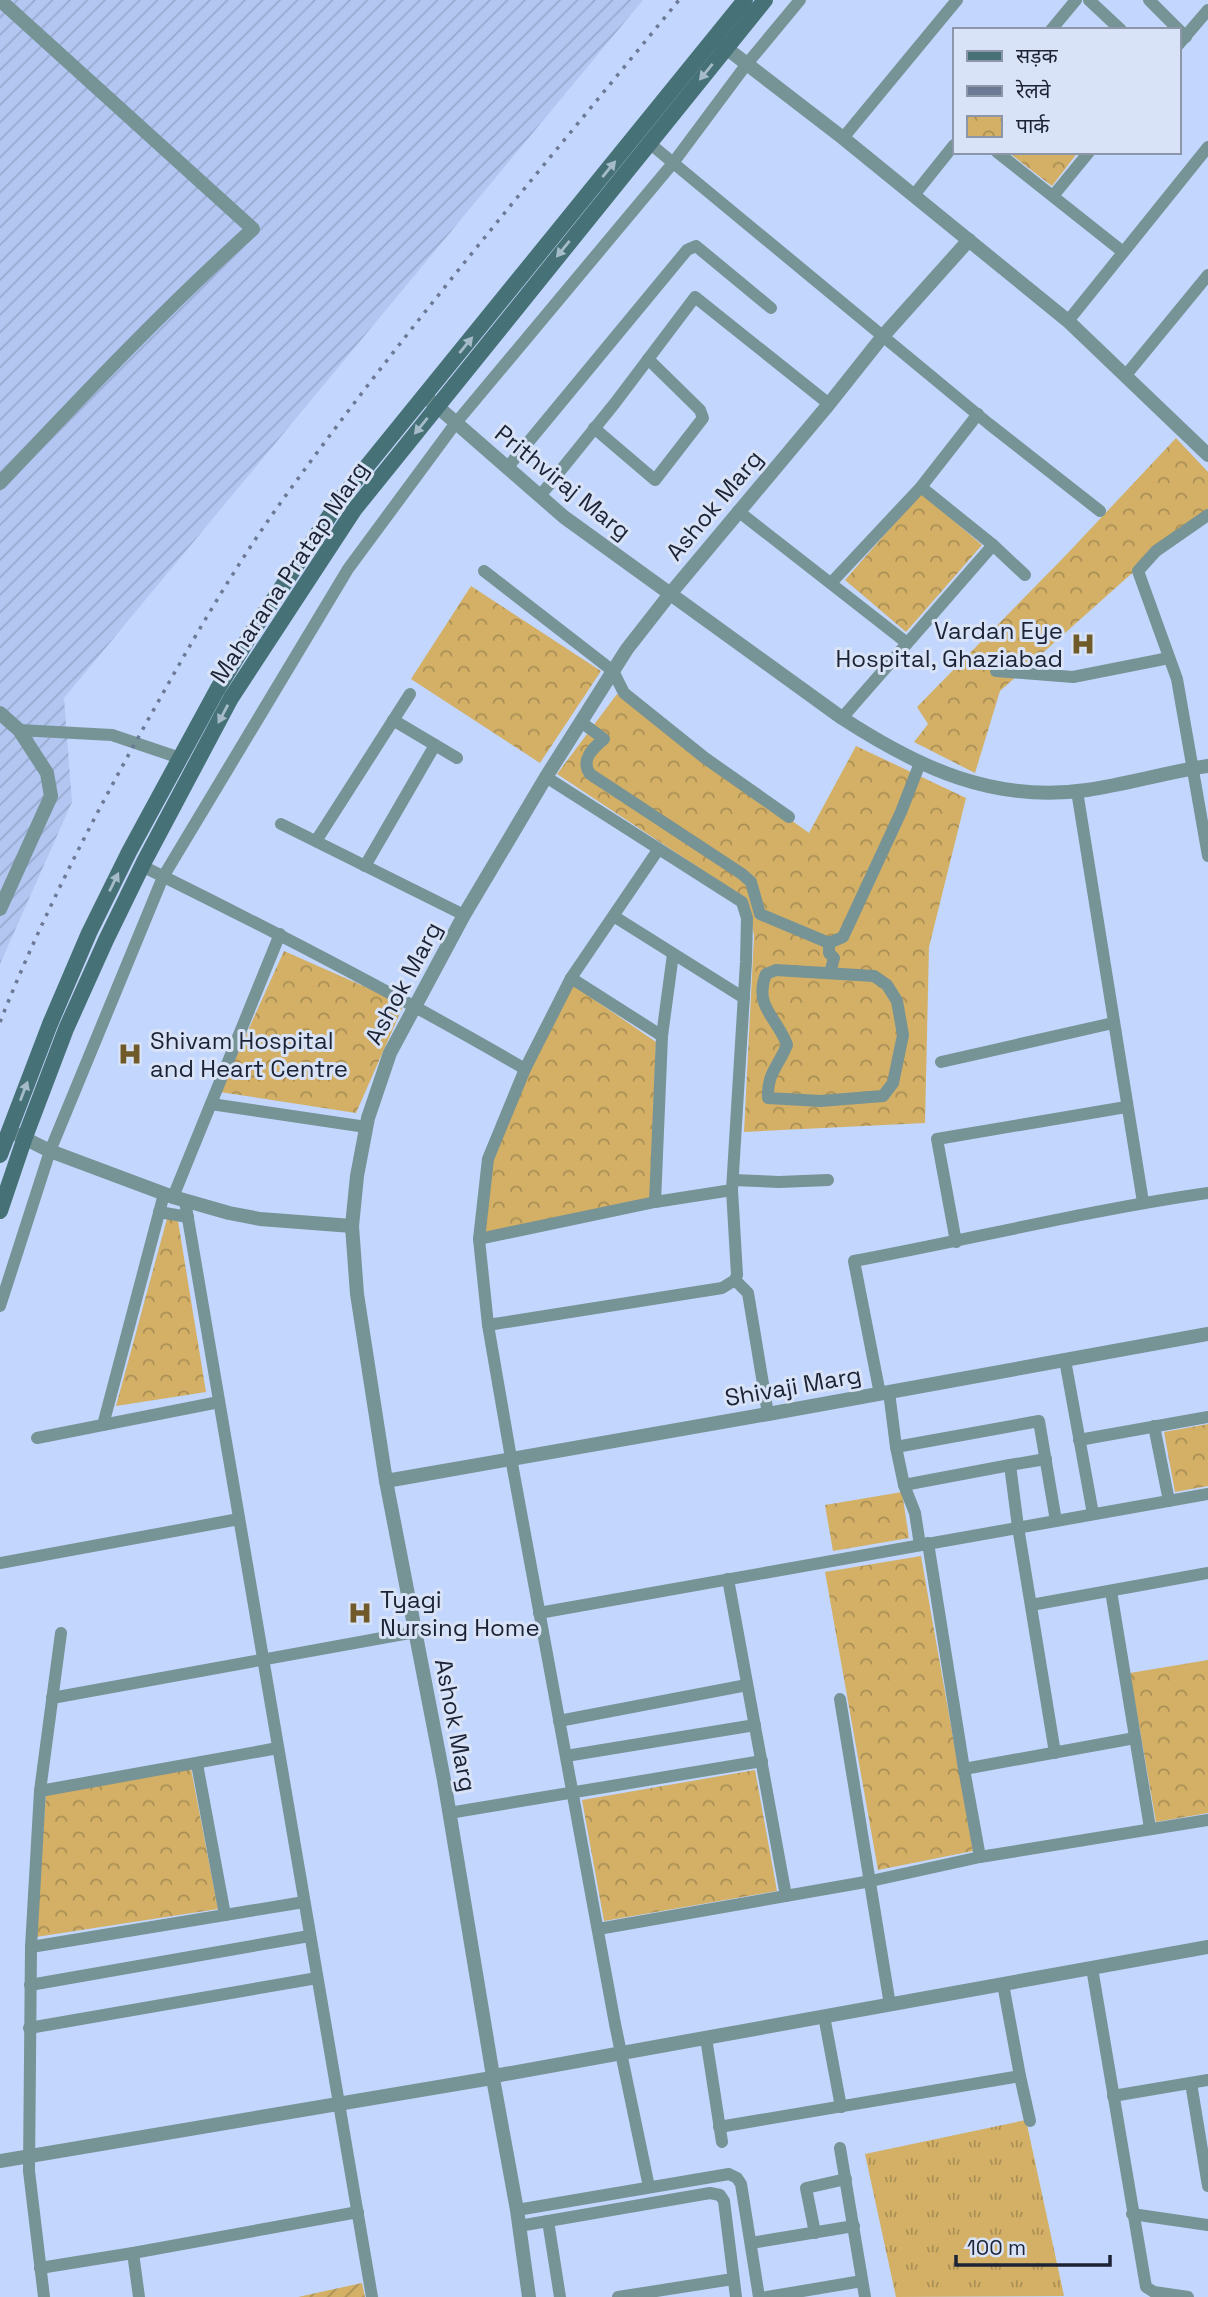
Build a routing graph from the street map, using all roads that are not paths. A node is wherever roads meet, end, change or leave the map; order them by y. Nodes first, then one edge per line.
1 (0, 0) edge
2 (746, 0) edge
3 (765, 0) edge
4 (800, 0) edge
5 (957, 0) edge
6 (1076, 0) edge
7 (1089, 0) edge
8 (1149, 0) edge
9 (1204, 0) edge
10 (1208, 4) edge
11 (1208, 10) edge
12 (1053, 28) edge
13 (1119, 28) edge
14 (1172, 28) edge
15 (1182, 41) edge
16 (720, 43) junction
17 (746, 65) junction
18 (843, 138) junction
19 (648, 142) junction
20 (953, 146) edge
21 (1208, 147) edge
22 (1000, 154) edge
23 (1087, 154) edge
24 (673, 163) junction
25 (914, 195) junction
26 (1053, 196) junction
27 (969, 240) junction
28 (1123, 252) junction
29 (1208, 275) edge
30 (771, 308) dead end
31 (1068, 321) junction
32 (883, 336) junction
33 (648, 359) junction
34 (1126, 375) junction
35 (431, 401) junction
36 (829, 404) junction
37 (978, 414) junction
38 (455, 424) junction
39 (594, 428) junction
40 (1208, 455) edge
41 (507, 468) junction
42 (0, 483) edge
43 (921, 487) junction
44 (540, 496) junction
45 (738, 511) junction
46 (1100, 511) dead end
47 (1208, 515) edge
48 (993, 545) junction
49 (484, 571) dead end
50 (1025, 575) dead end
51 (831, 583) junction
52 (670, 594) junction
53 (907, 643) junction
54 (1169, 658) junction
55 (613, 671) junction
56 (996, 671) dead end
57 (410, 694) dead end
58 (0, 713) edge
59 (842, 718) junction
60 (393, 720) junction
61 (581, 722) junction
62 (19, 730) junction
63 (435, 745) junction
64 (180, 758) junction
65 (457, 758) dead end
66 (920, 763) junction
67 (1201, 767) edge
68 (546, 777) junction
69 (1077, 791) junction
70 (789, 817) dead end
71 (281, 824) dead end
72 (316, 841) junction
73 (658, 850) junction
74 (1208, 856) edge
75 (142, 866) junction
76 (366, 866) junction
77 (163, 877) junction
78 (0, 909) edge
79 (464, 915) junction
80 (615, 916) junction
81 (280, 934) junction
82 (829, 943) junction
83 (673, 954) junction
84 (830, 973) junction
85 (571, 978) junction
86 (744, 998) junction
87 (416, 1005) junction
88 (1113, 1023) junction
89 (662, 1036) junction
90 (940, 1062) dead end
91 (526, 1069) junction
92 (211, 1104) junction
93 (1126, 1107) junction
94 (366, 1127) junction
95 (8, 1131) junction
96 (25, 1137) junction
97 (50, 1151) junction
98 (0, 1155) edge
99 (828, 1180) dead end
100 (732, 1185) junction
101 (1208, 1193) edge
102 (174, 1197) junction
103 (655, 1202) junction
104 (1143, 1202) junction
105 (0, 1211) edge
106 (159, 1212) junction
107 (188, 1217) junction
108 (352, 1226) junction
109 (479, 1239) junction
110 (956, 1242) junction
111 (735, 1280) junction
112 (0, 1306) edge
113 (488, 1325) junction
114 (1208, 1334) edge
115 (1065, 1360) junction
116 (884, 1393) junction
117 (219, 1402) junction
118 (768, 1414) junction
119 (1208, 1417) edge
120 (103, 1425) junction
121 (1154, 1426) junction
122 (37, 1438) dead end
123 (1079, 1440) junction
124 (896, 1447) junction
125 (510, 1458) junction
126 (1045, 1459) junction
127 (1010, 1465) junction
128 (386, 1480) junction
129 (904, 1485) junction
130 (1208, 1494) edge
131 (1169, 1501) junction
132 (1093, 1514) junction
133 (239, 1519) junction
134 (1056, 1521) junction
135 (1018, 1527) junction
136 (924, 1544) junction
137 (0, 1563) edge
138 (1208, 1573) edge
139 (728, 1579) junction
140 (1111, 1591) junction
141 (1031, 1605) junction
142 (539, 1613) junction
143 (415, 1632) junction
144 (61, 1633) dead end
145 (262, 1659) junction
146 (747, 1685) junction
147 (52, 1698) junction
148 (840, 1699) dead end
149 (559, 1721) junction
150 (755, 1725) junction
151 (1135, 1738) junction
152 (278, 1748) junction
153 (1055, 1753) junction
154 (566, 1756) junction
155 (762, 1761) junction
156 (197, 1764) junction
157 (964, 1769) junction
158 (40, 1791) junction
159 (572, 1793) junction
160 (449, 1813) junction
161 (1208, 1820) edge
162 (1150, 1828) junction
163 (980, 1857) junction
164 (871, 1881) junction
165 (786, 1896) junction
166 (304, 1902) junction
167 (225, 1915) junction
168 (598, 1929) junction
169 (309, 1936) junction
170 (31, 1947) junction
171 (1208, 1947) edge
172 (1092, 1968) junction
173 (317, 1978) junction
174 (1003, 1984) junction
175 (30, 1985) junction
176 (890, 2004) junction
177 (824, 2016) junction
178 (29, 2028) junction
179 (705, 2038) junction
180 (622, 2053) junction
181 (1020, 2076) junction
182 (493, 2077) junction
183 (1208, 2080) edge
184 (1191, 2083) junction
185 (1113, 2096) junction
186 (338, 2104) junction
187 (841, 2107) junction
188 (1030, 2121) dead end
189 (719, 2127) junction
190 (722, 2142) dead end
191 (840, 2148) dead end
192 (29, 2156) junction
193 (0, 2161) edge
194 (1206, 2167) edge
195 (846, 2179) junction
196 (1208, 2186) edge
197 (649, 2187) junction
198 (517, 2210) junction
199 (358, 2212) junction
200 (1132, 2214) junction
201 (548, 2221) junction
202 (1208, 2225) edge
203 (519, 2226) junction
204 (854, 2227) junction
205 (815, 2233) junction
206 (751, 2243) junction
207 (133, 2253) junction
208 (40, 2268) junction
209 (733, 2279) junction
210 (862, 2281) junction
211 (649, 2295) edge
212 (44, 2297) edge
213 (139, 2297) edge
214 (372, 2297) edge
215 (529, 2297) edge
216 (560, 2297) edge
217 (618, 2297) edge
218 (736, 2297) edge
219 (759, 2297) edge
220 (767, 2297) edge
221 (865, 2297) edge
222 (1188, 2297) edge

1 - 42 street
2 - 16 main road, Maharana Pratap Marg
3 - 16 main road, Maharana Pratap Marg
4 - 17 street
5 - 18 street
6 - 12 street
7 - 13 street
8 - 14 street
9 - 10 street
11 - 15 street
16 - 17 street
16 -> 19 main road, Maharana Pratap Marg
35 -> 16 main road, Maharana Pratap Marg
17 - 18 street
17 - 24 street
18 - 25 street
19 - 24 street
19 -> 35 main road, Maharana Pratap Marg
20 - 25 street
21 - 28 street
22 - 26 street
23 - 26 street
24 - 32 street
24 - 38 street
25 - 27 street
26 - 28 street
27 - 31 street
27 - 32 street, Ashok Marg
28 - 31 street
29 - 34 street
30 - 41 street
31 - 34 street
32 - 36 street, Ashok Marg
32 - 37 street
33 - 36 street
33 - 39 street
33 - 39 street
34 - 40 street
35 - 38 street, Prithviraj Marg
35 - 64 main road, Maharana Pratap Marg
35 -> 75 main road, Maharana Pratap Marg
36 - 45 street, Ashok Marg
37 - 43 street
37 - 46 street
38 - 41 street, Prithviraj Marg
38 - 77 street
39 - 44 street
41 - 44 street, Prithviraj Marg
43 - 48 street
43 - 51 street
44 - 52 street, Prithviraj Marg
45 - 51 street
45 - 52 street, Ashok Marg
47 - 54 street
48 - 50 street
48 - 53 street
49 - 55 street
51 - 53 street
52 - 55 street, Ashok Marg
52 - 59 street, Prithviraj Marg
53 - 59 street
54 - 56 street
54 - 67 street
55 - 61 street, Ashok Marg
55 - 70 street
57 - 60 street
58 - 62 street
59 - 66 street, Prithviraj Marg
60 - 63 street
60 - 72 street
61 - 68 street, Ashok Marg
61 - 82 street
62 - 64 street
62 - 78 street
63 - 65 street
63 - 76 street
95 -> 64 main road, Maharana Pratap Marg
66 - 69 street, Prithviraj Marg
66 - 82 street
67 - 69 street, Prithviraj Marg
67 - 74 street
68 - 73 street
68 - 79 street, Ashok Marg
69 - 88 street
71 - 72 street
72 - 76 street
73 - 80 street
73 - 86 street
75 - 77 street
75 - 96 main road, Maharana Pratap Marg
76 - 79 street
77 - 81 street
77 - 97 street
79 - 87 street, Ashok Marg
80 - 83 street
80 - 85 street
81 - 87 street
81 - 92 street
82 - 84 street
83 - 86 street
83 - 89 street
84 - 84 street
85 - 89 street
85 - 91 street
86 - 100 street
87 - 91 street
87 - 94 street, Ashok Marg
88 - 90 street
88 - 93 street
89 - 103 street
91 - 109 street
92 - 94 street
92 - 102 street
93 - 104 street
93 - 110 street
94 - 108 street, Ashok Marg
95 - 96 street
95 - 98 main road, Maharana Pratap Marg
96 - 97 street
96 - 105 main road, Maharana Pratap Marg
97 - 102 street
97 - 112 street
99 - 100 street
100 - 103 street
100 - 111 street
101 - 104 street
102 - 106 street
102 - 107 street
102 - 108 street
103 - 109 street
104 - 110 street
106 - 107 street
106 - 120 street
107 - 117 street
108 - 128 street, Ashok Marg
109 - 113 street
110 - 116 street
111 - 113 street
111 - 118 street
113 - 125 street
114 - 115 street, Shivaji Marg
115 - 116 street, Shivaji Marg
115 - 123 street
116 - 118 street, Shivaji Marg
116 - 124 street
117 - 120 street
117 - 133 street
118 - 125 street, Shivaji Marg
119 - 121 street
120 - 122 street
121 - 123 street
121 - 131 street
123 - 132 street
124 - 126 street
124 - 129 street
125 - 128 street, Shivaji Marg
125 - 142 street
126 - 127 street
126 - 134 street
127 - 129 street
127 - 135 street
128 - 143 street, Ashok Marg
129 - 136 street
130 - 131 street
131 - 132 street
132 - 134 street
133 - 137 street
133 - 145 street
134 - 135 street
135 - 136 street
135 - 141 street
136 - 139 street
136 - 157 street
138 - 140 street
139 - 142 street
139 - 146 street
140 - 141 street
140 - 151 street
141 - 153 street
142 - 149 street
143 - 145 street
143 - 160 street, Ashok Marg
144 - 147 street
145 - 147 street
145 - 152 street
146 - 149 street
146 - 150 street
147 - 158 street
148 - 164 street
149 - 154 street
150 - 154 street
150 - 155 street
151 - 153 street
151 - 162 street
152 - 156 street
152 - 166 street
153 - 157 street
154 - 159 street
155 - 159 street
155 - 165 street
156 - 158 street
156 - 167 street
157 - 163 street
158 - 170 street
159 - 160 street
159 - 168 street
160 - 182 street, Ashok Marg
161 - 162 street
162 - 163 street
163 - 164 street
164 - 165 street
164 - 176 street
165 - 168 street
166 - 167 street
166 - 169 street
167 - 170 street
168 - 180 street
169 - 173 street
169 - 175 street
170 - 175 street
171 - 172 street
172 - 174 street
172 - 185 street
173 - 178 street
173 - 186 street
174 - 176 street
174 - 181 street
175 - 178 street
176 - 177 street
177 - 179 street
177 - 187 street
178 - 192 street
179 - 180 street
179 - 189 street
180 - 182 street
180 - 197 street
181 - 187 street
181 - 188 street
182 - 186 street
182 - 198 street, Ashok Marg
183 - 184 street
184 - 185 street
184 - 194 street
185 - 200 street
186 - 192 street
186 - 199 street
187 - 189 street
189 - 190 street
191 - 195 street
192 - 193 street
192 - 208 street
194 - 196 street
195 - 204 street
195 - 205 street
197 - 198 street
197 - 206 street
198 - 203 street, Ashok Marg
199 - 207 street
199 - 214 street
200 - 202 street
200 - 222 street
201 - 203 street
201 - 209 street
201 - 216 street
203 - 215 street, Ashok Marg
204 - 205 street
204 - 210 street
205 - 206 street
206 - 219 street
207 - 208 street
207 - 213 street
208 - 212 street
209 - 211 street
209 - 218 street
210 - 220 street
210 - 221 street
211 - 217 street

